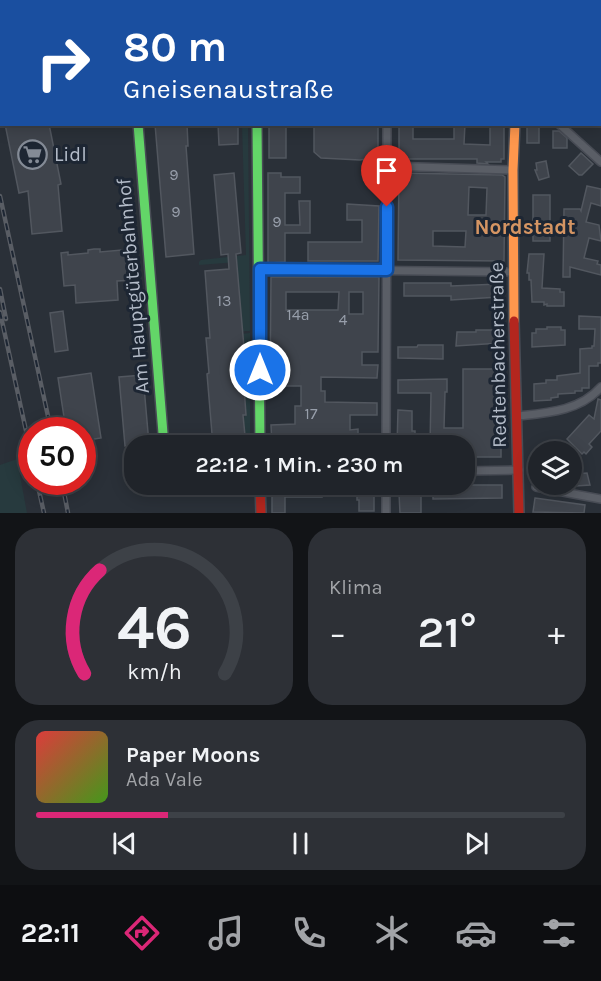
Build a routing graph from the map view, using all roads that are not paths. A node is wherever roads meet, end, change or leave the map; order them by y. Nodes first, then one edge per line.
1 (138, 126) edge
2 (257, 126) edge
3 (387, 126) edge
4 (515, 126) edge
5 (561, 126) edge
6 (601, 162) edge
7 (387, 166) junction
8 (513, 170) junction
9 (260, 269) junction
10 (387, 270) junction
11 (513, 272) junction
12 (601, 387) edge
13 (518, 416) junction
14 (163, 435) edge
15 (260, 435) edge
16 (386, 435) edge
17 (519, 470) junction
18 (475, 471) edge
19 (260, 495) edge
20 (386, 495) edge
21 (578, 495) edge
22 (601, 499) edge
23 (261, 513) edge
24 (386, 513) edge
25 (519, 513) edge

1 - 14 street, Am Hauptgüterbahnhof
2 - 9 street
3 - 7 street
4 - 8 street, Redtenbacherstraße
5 - 6 street
7 - 8 street
7 - 10 street
8 - 11 street, Redtenbacherstraße
9 - 10 street
9 - 15 street
10 - 11 street
10 - 16 street
11 - 13 street, Redtenbacherstraße
12 - 13 street
13 - 17 street, Redtenbacherstraße
17 - 18 street
17 - 25 street, Redtenbacherstraße
19 - 23 street
20 - 24 street
21 - 22 street

